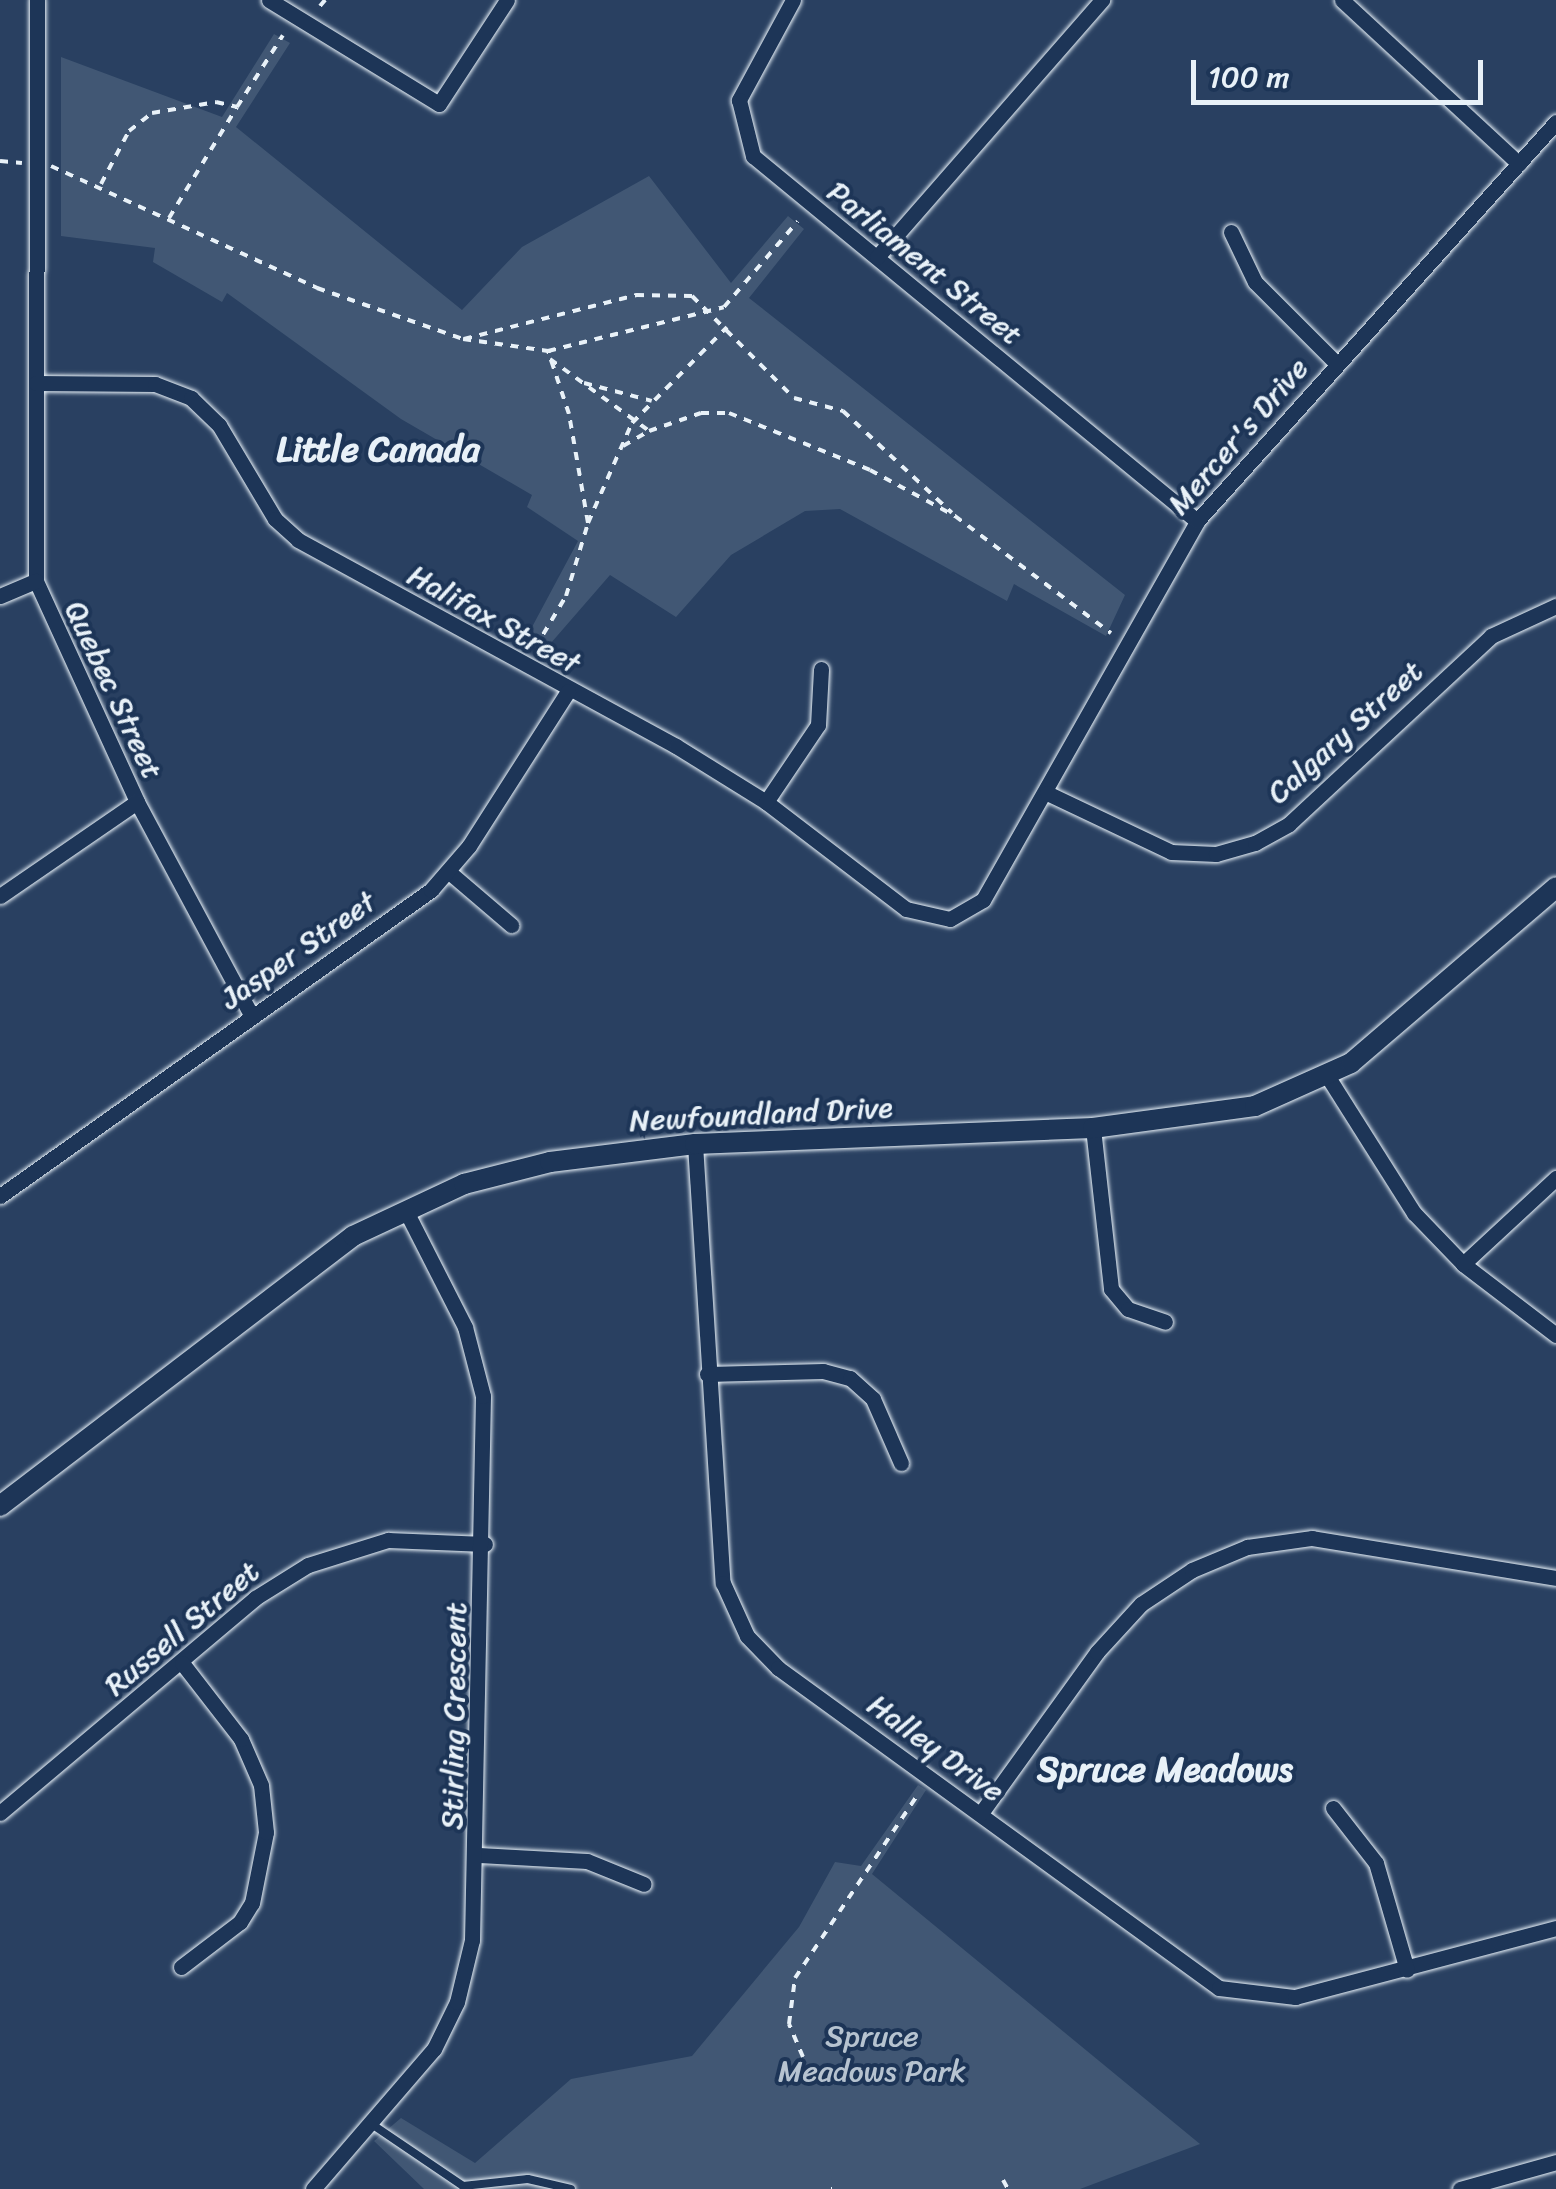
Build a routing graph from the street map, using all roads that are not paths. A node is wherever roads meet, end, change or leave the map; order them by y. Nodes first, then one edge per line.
1 (37, 0) edge
2 (269, 0) edge
3 (508, 0) edge
4 (793, 0) edge
5 (1102, 0) edge
6 (1342, 0) edge
7 (1556, 122) edge
8 (1519, 164) junction
9 (1231, 232) dead end
10 (878, 258) junction
11 (1337, 364) junction
12 (36, 383) junction
13 (1197, 521) junction
14 (36, 581) junction
15 (0, 596) edge
16 (1556, 606) edge
17 (821, 669) dead end
18 (568, 691) junction
19 (1047, 793) junction
20 (136, 802) junction
21 (766, 802) junction
22 (449, 872) junction
23 (1556, 887) edge
24 (0, 896) edge
25 (950, 919) joint
26 (511, 925) dead end
27 (251, 1015) junction
28 (1328, 1077) junction
29 (1094, 1128) junction
30 (695, 1144) junction
31 (1556, 1178) edge
32 (0, 1196) edge
33 (405, 1208) junction
34 (1463, 1264) junction
35 (1165, 1322) dead end
36 (1556, 1335) edge
37 (707, 1374) junction
38 (901, 1464) dead end
39 (0, 1506) edge
40 (485, 1544) junction
41 (1556, 1578) edge
42 (182, 1663) junction
43 (1333, 1808) dead end
44 (0, 1813) edge
45 (981, 1813) junction
46 (479, 1855) junction
47 (644, 1884) dead end
48 (1556, 1928) edge
49 (181, 1967) dead end
50 (1407, 1970) junction
51 (373, 2125) junction
52 (1556, 2162) edge
53 (314, 2189) edge
54 (571, 2189) edge
55 (1460, 2189) edge

1 - 12 street, Quebec Street
2 - 3 street
4 - 10 street, Parliament Street
5 - 10 street
6 - 8 street
7 - 8 street, Mercer's Drive
8 - 11 street, Mercer's Drive
9 - 11 street
10 - 13 street, Parliament Street
11 - 13 street, Mercer's Drive
12 - 14 street, Quebec Street
12 - 18 street, Halifax Street
13 - 19 street, Mercer's Drive
14 - 15 street
14 - 20 street, Quebec Street
16 - 19 street, Calgary Street
17 - 21 street
18 - 21 street, Halifax Street
18 - 22 street, Jasper Street
19 - 25 street, Mercer's Drive
20 - 24 street
20 - 27 street, Quebec Street
21 - 25 street, Halifax Street
22 - 26 street
22 - 27 street, Jasper Street
23 - 28 street, Newfoundland Drive
27 - 32 street, Jasper Street
28 - 29 street, Newfoundland Drive
28 - 34 street
29 - 30 street, Newfoundland Drive
29 - 35 street
30 - 33 street, Newfoundland Drive
30 - 37 street, Halley Drive
31 - 34 street
33 - 39 street, Newfoundland Drive
33 - 40 street, Stirling Crescent
34 - 36 street
37 - 38 street
37 - 45 street, Halley Drive
40 - 42 street, Russell Street
40 - 46 street, Stirling Crescent
41 - 45 street
42 - 44 street, Russell Street
42 - 49 street
43 - 50 street
45 - 50 street, Halley Drive
46 - 47 street
46 - 51 street, Stirling Crescent
48 - 50 street, Halley Drive
51 - 53 street, Stirling Crescent
51 - 54 lane
52 - 55 street

